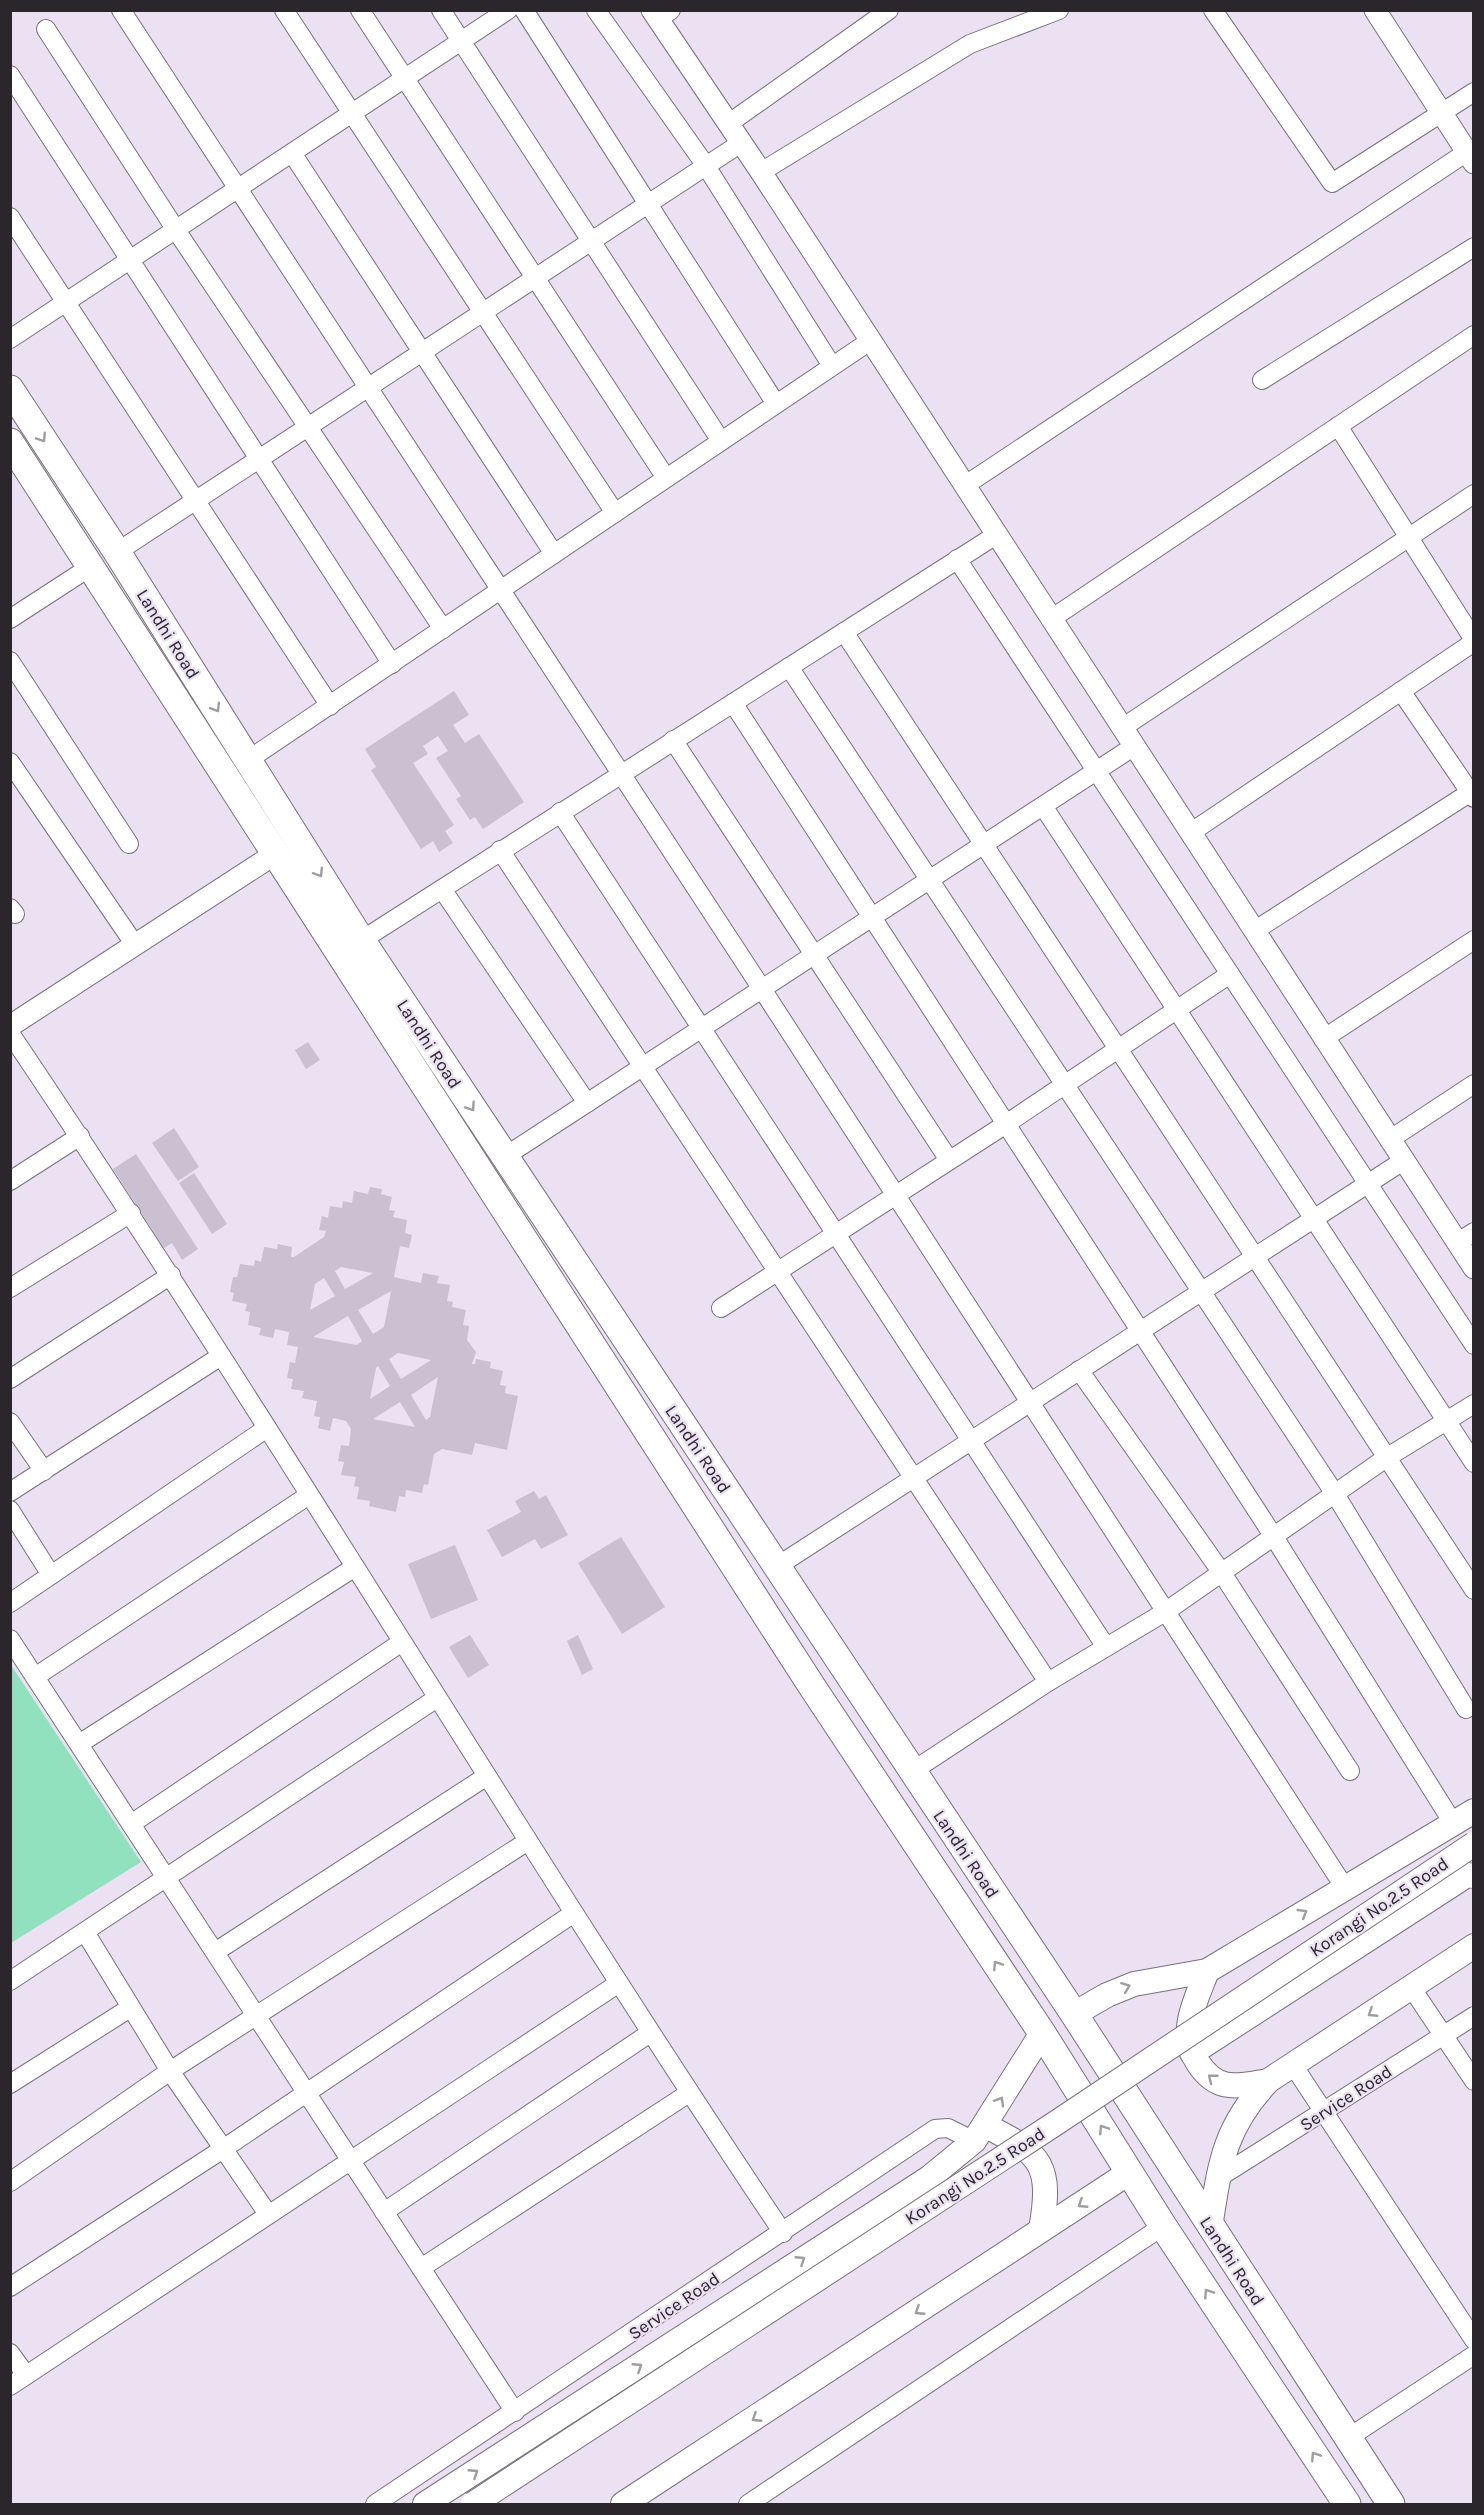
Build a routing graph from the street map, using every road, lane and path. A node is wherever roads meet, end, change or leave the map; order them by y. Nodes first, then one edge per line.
1 (121, 10) edge
2 (284, 10) edge
3 (360, 10) edge
4 (441, 10) edge
5 (508, 10) edge
6 (524, 10) edge
7 (596, 10) edge
8 (889, 10) edge
9 (1059, 10) edge
10 (1213, 10) edge
11 (1375, 10) edge
12 (661, 14) edge
13 (46, 29) dead end
14 (461, 41) junction
15 (10, 75) edge
16 (404, 79) junction
17 (1473, 92) edge
18 (1441, 112) junction
19 (352, 113) junction
20 (728, 124) junction
21 (741, 143) junction
22 (292, 153) junction
23 (1470, 158) edge
24 (706, 166) junction
25 (761, 172) junction
26 (237, 189) junction
27 (649, 204) junction
28 (10, 217) edge
29 (176, 230) junction
30 (592, 242) junction
31 (1473, 247) edge
32 (130, 260) junction
33 (536, 278) junction
34 (66, 302) junction
35 (483, 313) junction
36 (1473, 335) edge
37 (10, 339) edge
38 (870, 341) junction
39 (421, 354) junction
40 (832, 366) junction
41 (1262, 380) dead end
42 (10, 389) edge
43 (368, 389) junction
44 (776, 404) junction
45 (1338, 426) junction
46 (307, 428) junction
47 (722, 441) junction
48 (10, 442) edge
49 (260, 459) junction
50 (666, 478) junction
51 (964, 486) junction
52 (1473, 494) edge
53 (196, 500) junction
54 (615, 513) junction
55 (996, 535) junction
56 (1408, 537) junction
57 (117, 552) junction
58 (554, 554) junction
59 (957, 559) junction
60 (90, 567) junction
61 (500, 591) junction
62 (10, 619) edge
63 (1051, 620) junction
64 (443, 630) junction
65 (844, 632) junction
66 (1473, 641) edge
67 (10, 661) edge
68 (392, 664) junction
69 (789, 667) junction
70 (1401, 691) junction
71 (733, 703) junction
72 (330, 706) junction
73 (1122, 728) junction
74 (673, 740) junction
75 (1133, 747) junction
76 (248, 760) junction
77 (10, 762) edge
78 (1097, 771) junction
79 (620, 774) junction
80 (1472, 793) edge
81 (1043, 806) junction
82 (560, 812) junction
83 (1190, 833) junction
84 (129, 844) dead end
85 (984, 844) junction
86 (500, 850) junction
87 (275, 854) junction
88 (929, 880) junction
89 (442, 889) junction
90 (872, 917) junction
91 (1254, 932) junction
92 (362, 940) junction
93 (1473, 940) edge
94 (135, 945) junction
95 (813, 956) junction
96 (1230, 974) junction
97 (762, 989) junction
98 (1176, 1010) junction
99 (10, 1026) edge
100 (701, 1029) junction
101 (10, 1033) edge
102 (1323, 1039) junction
103 (1117, 1048) junction
104 (643, 1067) junction
105 (1065, 1084) junction
106 (1473, 1084) edge
107 (587, 1103) junction
108 (1006, 1124) junction
109 (80, 1136) junction
110 (1389, 1140) junction
111 (504, 1157) junction
112 (949, 1160) junction
113 (1403, 1161) junction
114 (10, 1181) edge
115 (1368, 1184) junction
116 (894, 1195) junction
117 (131, 1213) junction
118 (1313, 1219) junction
119 (835, 1234) junction
120 (1465, 1238) edge
121 (1254, 1257) junction
122 (1473, 1268) edge
123 (778, 1271) junction
124 (171, 1275) junction
125 (10, 1288) edge
126 (1201, 1291) junction
127 (721, 1308) dead end
128 (1140, 1331) junction
129 (1473, 1345) edge
130 (221, 1356) junction
131 (1079, 1370) junction
132 (10, 1379) edge
133 (1028, 1403) junction
134 (1473, 1404) edge
135 (1446, 1420) junction
136 (10, 1422) edge
137 (267, 1428) junction
138 (970, 1441) junction
139 (1386, 1458) junction
140 (1473, 1463) edge
141 (44, 1471) junction
142 (914, 1478) junction
143 (10, 1492) edge
144 (1335, 1494) junction
145 (309, 1495) junction
146 (10, 1510) edge
147 (1274, 1537) junction
148 (355, 1567) junction
149 (776, 1567) junction
150 (1221, 1574) junction
151 (51, 1575) junction
152 (1473, 1590) edge
153 (10, 1603) edge
154 (1165, 1612) junction
155 (10, 1639) edge
156 (402, 1642) junction
157 (1106, 1647) junction
158 (35, 1677) junction
159 (1048, 1682) junction
160 (437, 1698) junction
161 (1466, 1709) dead end
162 (79, 1744) junction
163 (1350, 1771) dead end
164 (911, 1772) junction
165 (487, 1776) junction
166 (1473, 1811) edge
167 (1453, 1823) junction
168 (131, 1824) junction
169 (528, 1841) junction
170 (1473, 1844) edge
171 (1473, 1876) edge
172 (166, 1878) junction
173 (1345, 1888) junction
174 (574, 1913) junction
175 (85, 1932) junction
176 (1473, 1946) edge
177 (215, 1953) junction
178 (1207, 1971) junction
179 (10, 1981) edge
180 (619, 1983) junction
181 (1412, 1987) junction
182 (130, 2008) junction
183 (1074, 2014) junction
184 (256, 2015) junction
185 (1473, 2016) edge
186 (650, 2033) junction
187 (1042, 2033) junction
188 (1443, 2035) junction
189 (1192, 2053) junction
190 (1293, 2065) junction
191 (170, 2071) junction
192 (1268, 2081) junction
193 (1473, 2081) edge
194 (10, 2084) edge
195 (305, 2091) junction
196 (689, 2093) junction
197 (1324, 2113) junction
198 (980, 2134) junction
199 (223, 2149) junction
200 (350, 2159) junction
201 (1130, 2172) junction
202 (1218, 2178) junction
203 (10, 2182) edge
204 (384, 2212) junction
205 (268, 2214) junction
206 (1163, 2226) junction
207 (1210, 2227) junction
208 (1041, 2230) junction
209 (783, 2233) junction
210 (420, 2268) junction
211 (10, 2287) edge
212 (1473, 2340) edge
213 (10, 2353) edge
214 (1473, 2355) edge
215 (26, 2375) junction
216 (10, 2385) edge
217 (514, 2412) junction
218 (1348, 2438) junction
219 (639, 2500) edge
220 (375, 2505) edge
221 (425, 2505) edge
222 (473, 2505) edge
223 (748, 2505) edge
224 (1347, 2505) edge
225 (1391, 2505) edge

1 - 26 street
2 - 19 street
3 - 16 street
4 - 14 street
5 - 14 street
6 - 27 street
7 - 24 street
8 - 20 street
9 - 25 street
10 - 18 street
11 - 18 street
12 - 20 street
13 - 29 street
14 - 16 street
14 - 30 street
15 - 32 street
16 - 19 street
16 - 33 street
17 - 18 street
18 - 23 street
19 - 22 street
19 - 35 street
20 - 21 street
21 - 24 street
21 - 25 street
22 - 26 street
22 - 39 street
23 - 51 street
24 - 27 street
24 - 40 street
25 - 38 street
26 - 29 street
26 - 43 street
27 - 30 street
27 - 44 street
28 - 34 street
29 - 32 street
29 - 46 street
30 - 33 street
30 - 47 street
31 - 41 street
32 - 34 street
32 - 49 street
33 - 35 street
33 - 50 street
34 - 37 street
34 - 53 street
35 - 39 street
35 - 54 street
36 - 45 street
38 - 40 street
38 - 51 street
39 - 43 street
39 - 58 street
40 - 44 street
42 -> 57 main road, Landhi Road
43 - 46 street
43 - 61 street
44 - 47 street
45 - 56 street
45 - 63 street
46 - 49 street
46 - 64 street
47 - 50 street
48 - 60 main road, Landhi Road
49 - 53 street
49 - 68 street
50 - 54 street
51 - 55 street
52 - 56 street
53 - 57 street
53 - 72 street
54 - 58 street
55 - 59 street
55 - 63 street
56 - 66 street
56 - 73 street
57 -> 76 main road, Landhi Road
58 - 61 street
59 - 65 street
59 - 78 street
60 - 62 street
60 - 87 main road, Landhi Road
61 - 64 street
61 - 79 street
63 - 73 street
64 - 68 street
65 - 69 street
65 - 85 street
66 - 70 street
67 - 84 street
68 - 72 street
69 - 71 street
69 - 88 street
70 - 80 street
70 - 83 street
71 - 74 street
71 - 90 street
72 - 76 street
73 - 75 street
74 - 79 street
74 - 95 street
75 - 78 street
75 - 83 street
76 -> 92 main road, Landhi Road
77 - 94 street
78 - 81 street
78 - 96 street
79 - 82 street
79 - 97 street
80 - 91 street
81 - 85 street
81 - 98 street
82 - 86 street
82 - 100 street
83 - 91 street
85 - 88 street
85 - 103 street
86 - 89 street
86 - 104 street
87 - 94 street
187 -> 87 main road, Landhi Road
88 - 90 street
88 - 105 street
89 - 92 street
89 - 107 street
90 - 95 street
90 - 108 street
91 - 102 street
92 -> 111 main road, Landhi Road
93 - 102 street
94 - 99 street
95 - 97 street
95 - 112 street
96 - 98 street
96 - 115 street
97 - 100 street
97 - 116 street
98 - 103 street
98 - 118 street
100 - 104 street
100 - 119 street
101 - 109 street
102 - 110 street
103 - 105 street
103 - 121 street
104 - 107 street
104 - 123 street
105 - 108 street
105 - 126 street
106 - 110 street
107 - 111 street
108 - 112 street
108 - 128 street
109 - 114 street
109 - 117 street
110 - 113 street
111 - 149 main road, Landhi Road
112 - 116 street
113 - 115 street
113 - 120 street
115 - 118 street
115 - 129 street
116 - 119 street
116 - 133 street
117 - 124 street
117 - 125 street
118 - 121 street
118 - 135 street
119 - 123 street
119 - 138 street
120 - 122 street
121 - 126 street
121 - 139 street
123 - 127 street
123 - 142 street
124 - 130 street
124 - 132 street
126 - 128 street
126 - 144 street
128 - 131 street
128 - 147 street
130 - 137 street
130 - 141 street
131 - 133 street
131 - 150 street
133 - 138 street
133 - 154 street
134 - 135 street
135 - 139 street
135 - 140 street
136 - 141 street
137 - 145 street
137 - 151 street
138 - 142 street
138 - 157 street
139 - 144 street
139 - 152 street
141 - 143 street
142 - 149 street
142 - 159 street
144 - 147 street
144 - 161 street
145 - 148 street
145 - 158 street
146 - 151 street
147 - 150 street
147 - 167 street
148 - 156 street
148 - 162 street
149 - 164 main road, Landhi Road
150 - 154 street
150 - 163 street
151 - 153 street
154 - 157 street
154 - 173 street
155 - 158 street
156 - 160 street
156 - 168 street
157 - 159 street
158 - 162 street
159 - 164 street
160 - 165 street
160 - 172 street
162 - 168 street
164 - 183 main road, Landhi Road
165 - 169 street
165 - 177 street
166 - 167 main road
167 - 173 main road
168 - 172 street
169 - 174 street
169 - 184 street
170 - 222 main road, Korangi No.2.5 Road, bridge
171 - 189 main road
172 - 175 street
172 - 177 street
178 -> 173 main road
174 - 180 street
174 - 195 street
175 - 179 street
175 - 182 street
176 - 181 main road
177 - 184 street
183 -> 178 main road
178 - 189 main road
180 - 186 street
180 - 200 street
181 - 188 street
181 -> 190 main road
182 - 191 street
182 - 194 street
183 - 207 main road, Landhi Road
184 - 191 street
184 - 195 street
185 - 188 street, Service Road
186 - 196 street
186 - 204 street
198 -> 187 main road
201 -> 187 main road, Landhi Road
188 - 193 street
188 - 197 street, Service Road
192 -> 189 main road
190 - 192 main road
190 - 197 street
191 - 199 street
191 - 203 street
192 - 202 main road
195 - 199 street
195 - 200 street
196 - 209 street
196 - 210 street
197 - 202 street, Service Road
197 - 212 street
198 - 208 main road
198 - 209 street, Service Road
221 -> 198 main road
199 - 205 street
199 - 211 street
200 - 204 street
200 - 205 street
201 - 206 main road, Landhi Road
201 -> 208 main road
202 - 207 main road
204 - 210 street
205 - 215 street
206 - 223 street
224 -> 206 main road, Landhi Road
207 - 218 main road, Landhi Road
208 -> 219 main road
209 - 217 street, Service Road
210 - 217 street
213 - 215 street
214 - 218 street
215 - 216 street
217 - 220 street, Service Road
218 - 225 main road, Landhi Road

